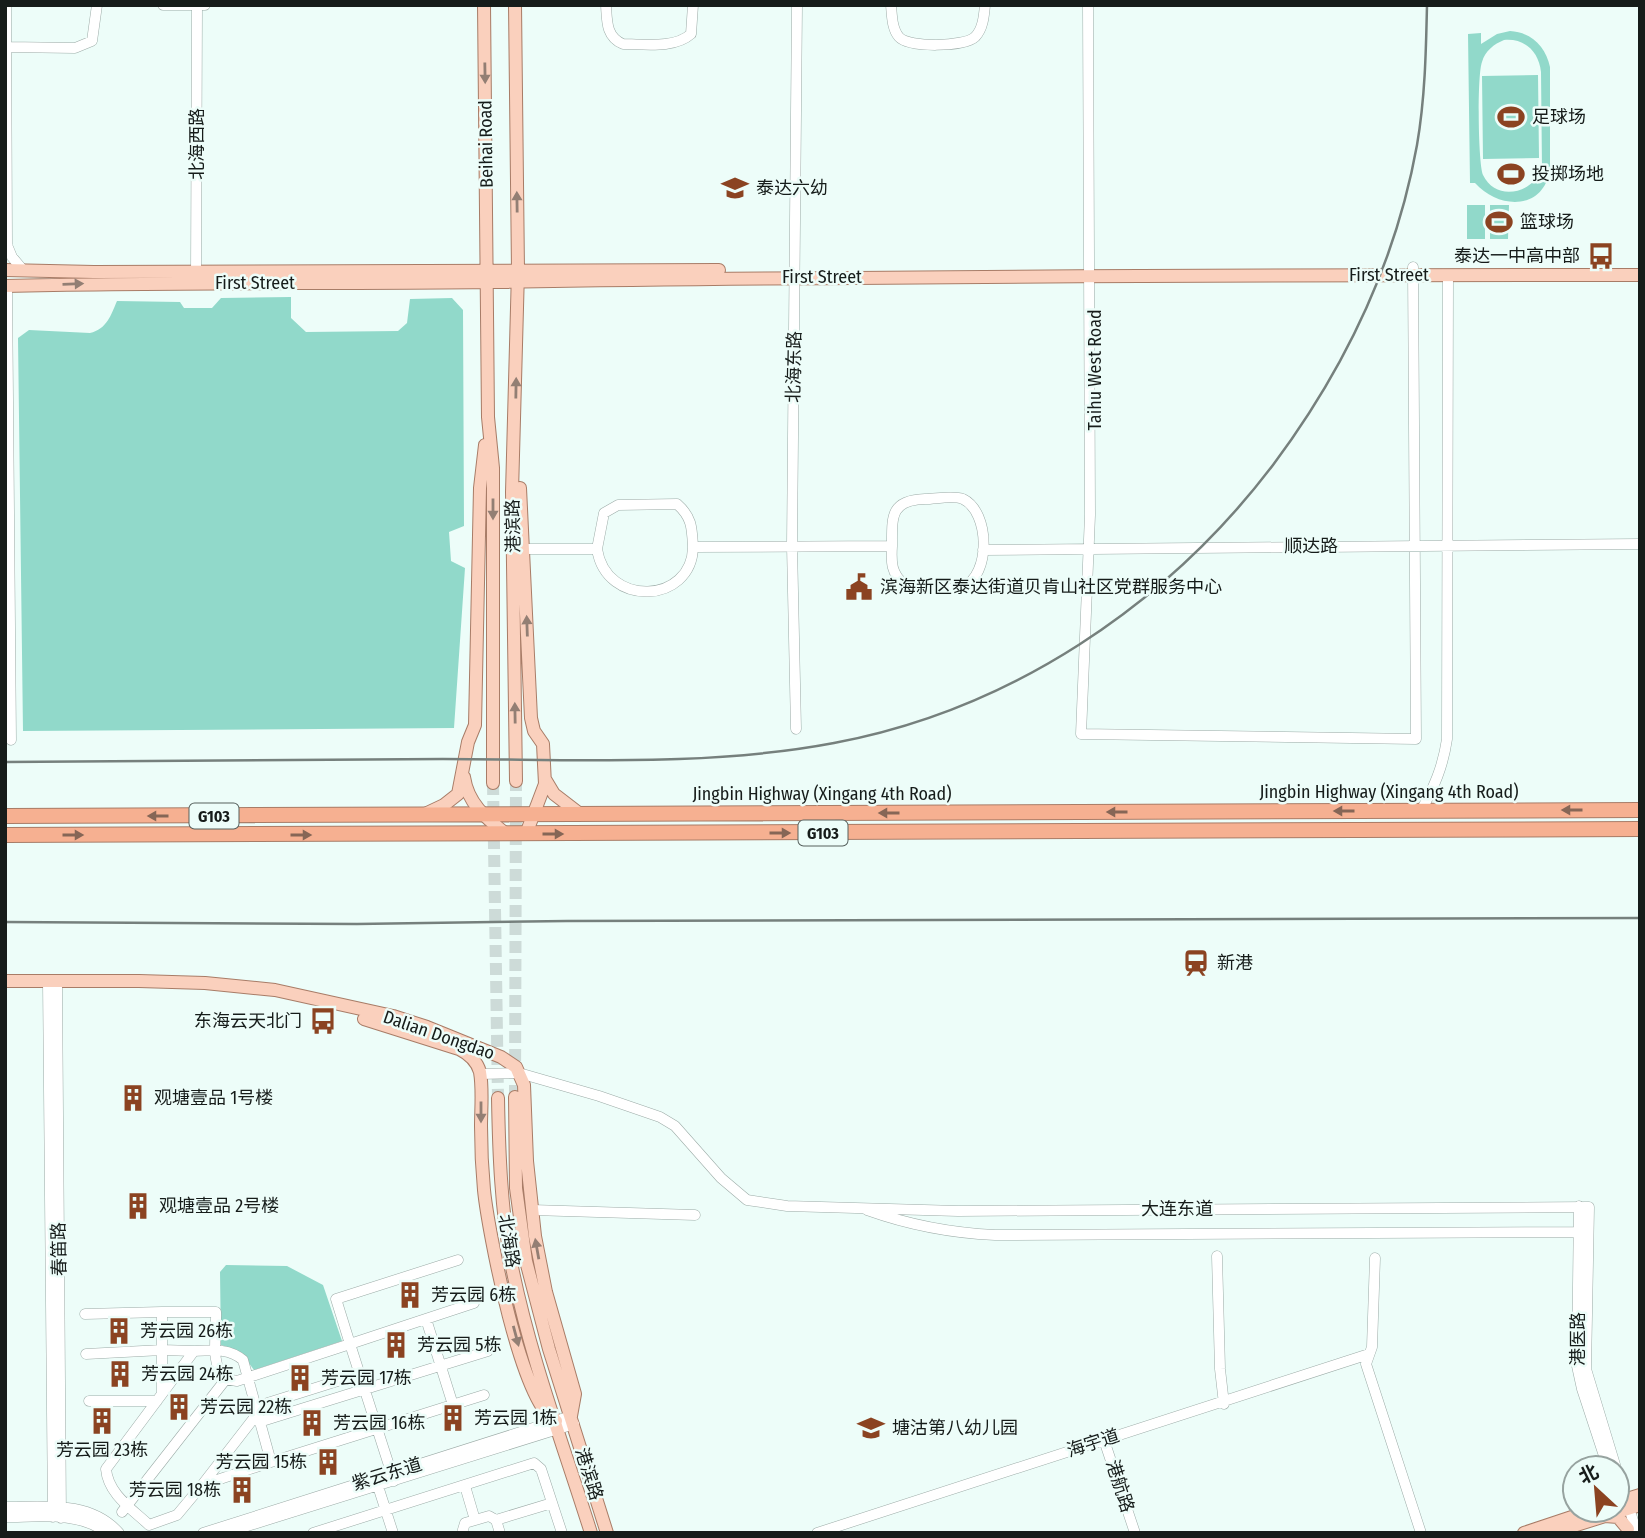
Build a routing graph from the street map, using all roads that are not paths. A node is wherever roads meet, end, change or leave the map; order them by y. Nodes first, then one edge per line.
1 (6, 5) edge
2 (97, 5) edge
3 (163, 5) edge
4 (197, 5) edge
5 (205, 5) edge
6 (484, 5) edge
7 (515, 5) edge
8 (606, 5) edge
9 (693, 5) edge
10 (797, 5) edge
11 (891, 5) edge
12 (985, 5) edge
13 (1088, 5) edge
14 (1094, 5) edge
15 (8, 47) junction
16 (6, 248) edge
17 (1640, 266) edge
18 (5, 270) edge
19 (23, 270) junction
20 (1413, 271) junction
21 (1092, 272) junction
22 (795, 273) junction
23 (1448, 275) junction
24 (1640, 275) edge
25 (488, 276) junction
26 (518, 276) junction
27 (196, 277) junction
28 (6, 286) edge
29 (488, 417) junction
30 (515, 419) junction
31 (1447, 542) junction
32 (1640, 542) edge
33 (1415, 543) junction
34 (1091, 545) junction
35 (792, 546) junction
36 (892, 546) junction
37 (984, 546) junction
38 (693, 547) junction
39 (7, 548) edge
40 (524, 549) junction
41 (597, 549) junction
42 (796, 729) dead end
43 (11, 740) dead end
44 (464, 770) junction
45 (545, 779) junction
46 (516, 781) tunnel mouth
47 (493, 783) tunnel mouth
48 (1640, 810) edge
49 (1421, 811) junction
50 (580, 814) junction
51 (422, 815) junction
52 (534, 815) junction
53 (5, 816) edge
54 (483, 816) junction
55 (1640, 829) edge
56 (506, 834) junction
57 (526, 834) junction
58 (5, 835) edge
59 (5, 981) edge
60 (52, 985) junction
61 (5, 988) edge
62 (479, 1070) junction
63 (517, 1070) junction
64 (514, 1097) tunnel mouth
65 (498, 1098) tunnel mouth
66 (1584, 1206) joint
67 (857, 1207) junction
68 (532, 1210) junction
69 (695, 1215) dead end
70 (1583, 1232) junction
71 (1217, 1256) dead end
72 (1375, 1258) dead end
73 (458, 1260) dead end
74 (474, 1303) dead end
75 (162, 1312) junction
76 (86, 1314) dead end
77 (426, 1319) junction
78 (350, 1343) junction
79 (217, 1349) junction
80 (162, 1350) junction
81 (194, 1350) junction
82 (488, 1351) dead end
83 (86, 1353) dead end
84 (1368, 1356) junction
85 (441, 1365) junction
86 (360, 1374) junction
87 (246, 1378) junction
88 (226, 1379) junction
89 (364, 1389) junction
90 (484, 1395) dead end
91 (159, 1397) junction
92 (89, 1401) dead end
93 (1224, 1403) junction
94 (453, 1405) junction
95 (257, 1414) junction
96 (573, 1420) junction
97 (557, 1425) junction
98 (377, 1429) junction
99 (1103, 1442) junction
100 (1603, 1454) edge
101 (1611, 1454) edge
102 (271, 1462) junction
103 (392, 1477) junction
104 (376, 1482) junction
105 (202, 1485) junction
106 (465, 1486) junction
107 (552, 1503) junction
108 (384, 1506) junction
109 (5, 1507) edge
110 (125, 1509) junction
111 (57, 1512) junction
112 (5, 1517) edge
113 (475, 1520) junction
114 (496, 1520) junction
115 (1561, 1523) edge
116 (1573, 1524) edge
117 (460, 1532) edge
118 (817, 1532) edge
119 (107, 1533) edge
120 (119, 1533) edge
121 (203, 1533) edge
122 (225, 1533) edge
123 (313, 1533) edge
124 (393, 1533) edge
125 (500, 1533) edge
126 (562, 1533) edge
127 (591, 1533) edge
128 (607, 1533) edge
129 (826, 1533) edge
130 (1132, 1533) edge
131 (1422, 1533) edge
132 (1524, 1533) edge
133 (1551, 1533) edge

1 - 15 street
2 - 15 street
3 - 4 street
4 - 5 street
4 - 27 street, 北海西路
6 -> 25 main road, Beihai Road
26 -> 7 main road, Beihai Road
8 - 9 street
10 - 22 street, 北海东路
11 - 12 street
13 - 21 street, Taihu West Road
14 - 21 street, Taihu West Road
15 - 16 street
16 - 19 street
17 - 20 main road, First Street
18 - 19 main road, First Street
19 - 27 main road, First Street
20 - 21 main road, First Street
20 - 23 main road, First Street
20 - 33 street
21 - 22 main road, First Street
21 - 34 street, Taihu West Road
22 - 26 main road, First Street
22 - 35 street, 北海东路
23 - 24 main road, First Street
23 - 31 street
25 - 26 main road, First Street
25 - 27 main road, First Street
25 - 29 main road, Beihai Road
30 -> 26 main road, 港滨路
28 -> 27 main road, First Street
28 - 39 street
29 - 44 main road
29 -> 47 main road
30 - 40 main road
46 -> 30 main road, 港滨路
31 - 32 street, 顺达路
31 - 33 street, 顺达路
31 - 49 street
33 - 34 street, 顺达路
33 - 34 street, Taihu West Road
34 - 37 street, 顺达路
35 - 36 street
35 - 38 street
35 - 42 street, 北海东路
36 - 37 street
36 - 37 street
38 - 41 street
38 - 41 street
39 - 43 street
40 - 41 street
45 -> 40 main road
44 - 51 main road
44 - 54 main road
45 - 50 main road
45 - 52 main road
48 -> 49 highway, Jingbin Highway (Xingang 4th Road) / G103
49 -> 50 highway, Jingbin Highway (Xingang 4th Road) / G103
50 - 52 highway, Jingbin Highway (Xingang 4th Road) / G103
51 -> 53 highway, Jingbin Highway (Xingang 4th Road) / G103
51 - 54 highway, Jingbin Highway (Xingang 4th Road) / G103
52 - 54 highway, Jingbin Highway (Xingang 4th Road) / G103
52 - 57 main road
54 - 56 main road
57 -> 55 highway, G103
56 - 57 highway, G103
58 -> 56 highway, G103
59 - 60 main road, Dalian Dongdao
60 - 61 main road, Dalian Dongdao
60 - 62 main road, Dalian Dongdao
60 - 63 main road, Dalian Dongdao
60 - 111 street, 春笛路
62 - 63 street, 大连东道
62 -> 97 main road, Dalian Dongdao
63 - 67 street, 大连东道
63 - 68 main road
64 - 96 main road, 北海路
65 - 97 main road, 北海路
66 - 67 street, 大连东道
66 - 70 street, 港医路
67 - 70 street
68 - 69 street
96 -> 68 main road
70 - 100 street, 港医路
70 - 101 street, 港医路
71 - 93 street
72 - 84 street
73 - 78 street
74 - 77 street
75 - 76 street
75 - 79 street
75 - 80 street
77 - 78 street
77 - 85 street
78 - 86 street
78 - 87 street
79 - 81 street
79 - 87 street
79 - 88 street
80 - 81 street
80 - 83 street
80 - 91 street
81 - 91 street
82 - 85 street
84 - 93 street, 海宇道
84 - 131 street
85 - 89 street
85 - 94 street
86 - 89 street
86 - 95 street
87 - 88 street
87 - 95 street
88 - 110 street
89 - 95 street
89 - 98 street
90 - 94 street
91 - 92 street
91 - 110 street
93 - 99 street, 海宇道
94 - 98 street
95 - 102 street
95 - 105 street
96 - 97 street, 紫云东道
96 - 128 main road, 港滨路
97 - 103 street, 紫云东道
97 - 127 main road, 港滨路
98 - 102 street
98 - 103 street
99 - 118 street, 海宇道
99 - 129 street, 海宇道
99 - 130 street, 港航路
102 - 105 street
103 - 104 street, 紫云东道
104 - 108 street
104 - 121 street, 紫云东道
104 - 122 street, 紫云东道
105 - 110 street
106 - 107 street
106 - 108 street
106 - 113 street
107 - 114 street
107 - 126 street
108 - 123 street
108 - 124 street
109 - 111 street
111 - 112 street
111 - 119 street
111 - 120 street
113 - 114 street
113 - 117 street
114 - 125 street
115 - 132 main road
116 - 133 main road

